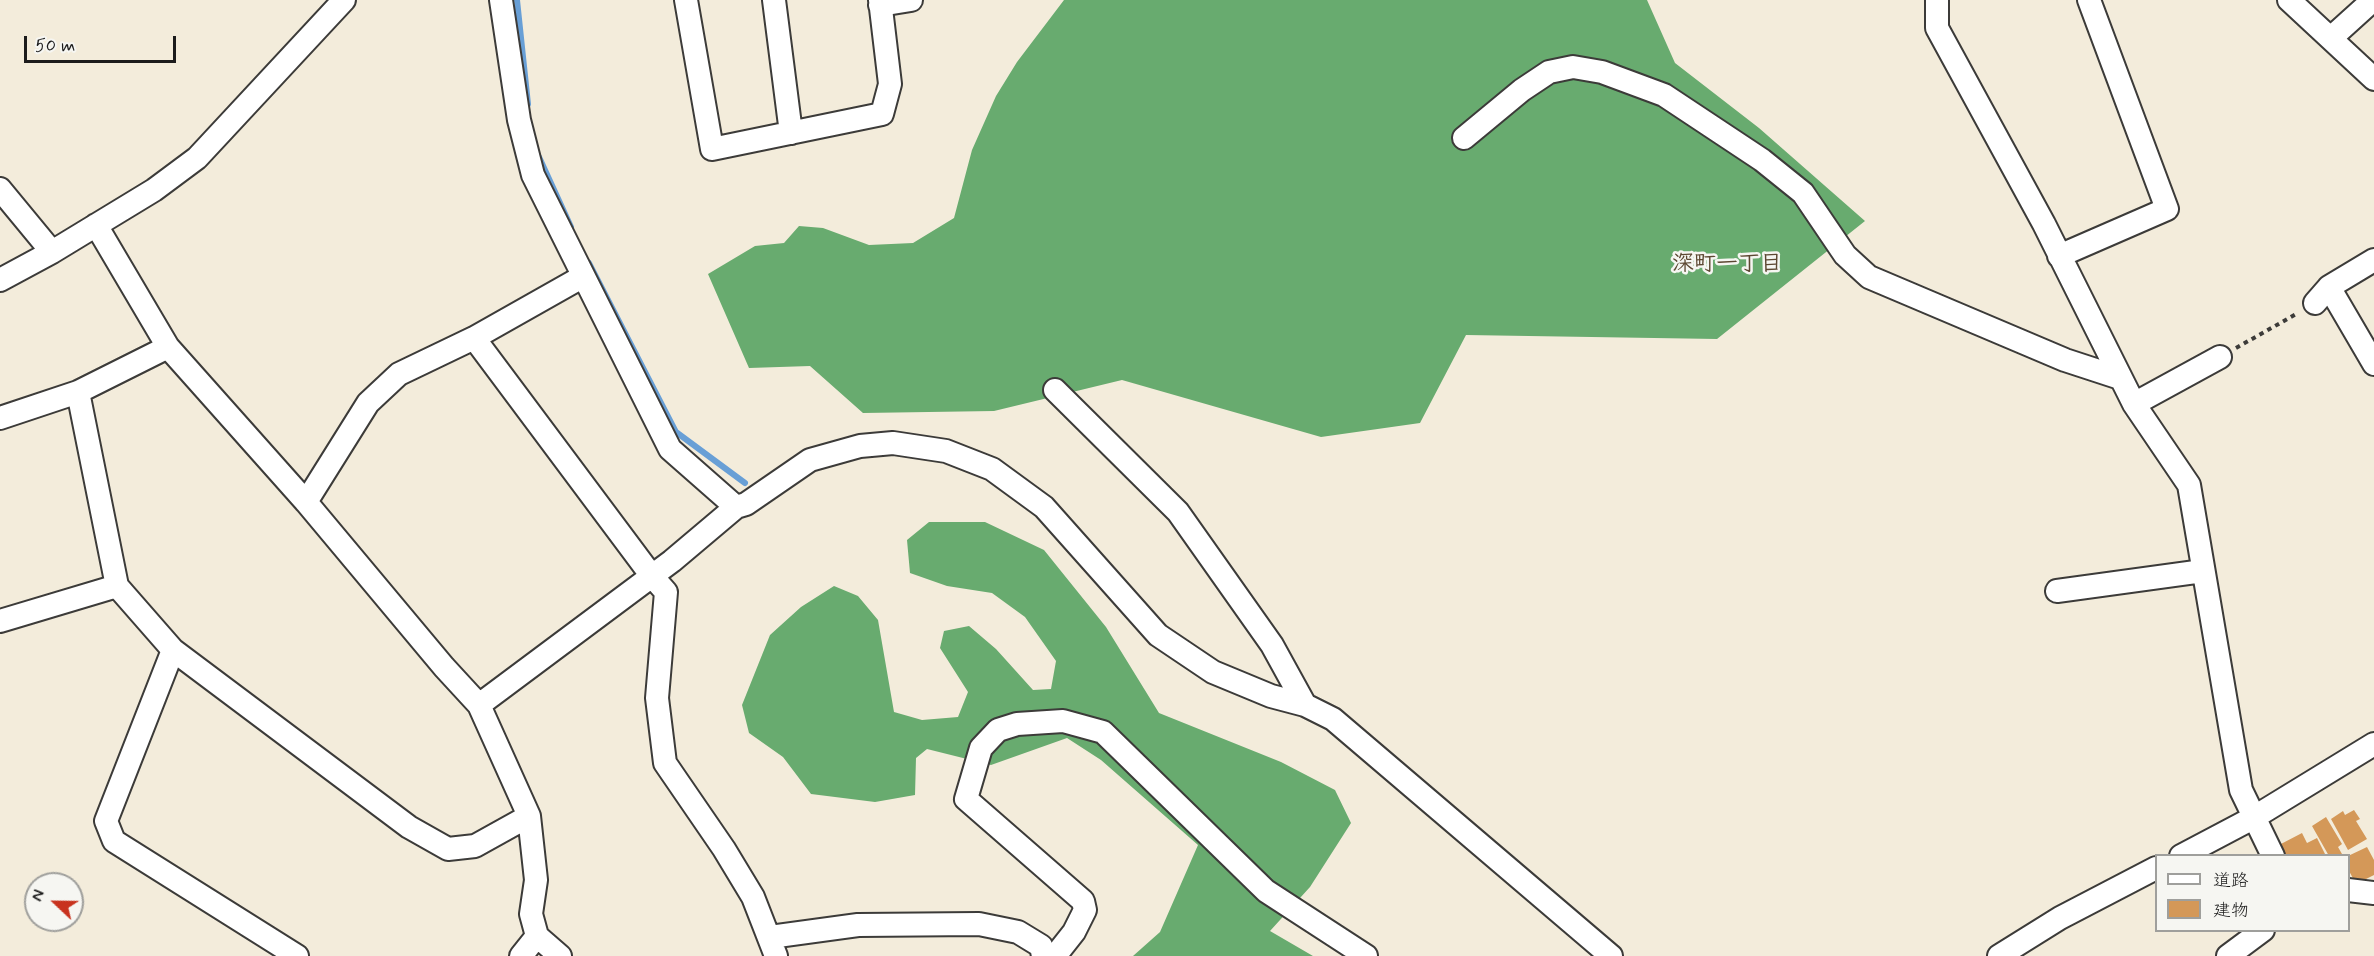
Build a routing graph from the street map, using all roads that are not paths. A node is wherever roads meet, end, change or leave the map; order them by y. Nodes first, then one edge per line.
1 (344, 0) edge
2 (501, 0) edge
3 (686, 0) edge
4 (774, 0) edge
5 (911, 0) edge
6 (1937, 0) edge
7 (2089, 0) edge
8 (2289, 0) edge
9 (2373, 0) edge
10 (880, 2) edge
11 (2331, 38) junction
12 (2374, 79) edge
13 (791, 133) junction
14 (1464, 138) dead end
15 (0, 189) edge
16 (96, 225) junction
17 (52, 252) junction
18 (2059, 256) junction
19 (2374, 260) edge
20 (582, 277) junction
21 (0, 280) edge
22 (474, 338) junction
23 (168, 347) junction
24 (2220, 357) road end
25 (2374, 364) edge
26 (2121, 378) junction
27 (1055, 390) dead end
28 (78, 392) junction
29 (2134, 404) junction
30 (0, 418) edge
31 (306, 502) junction
32 (736, 507) junction
33 (2204, 570) junction
34 (651, 575) junction
35 (117, 586) junction
36 (2057, 591) dead end
37 (0, 621) edge
38 (174, 650) junction
39 (479, 705) junction
40 (1305, 705) junction
41 (2374, 744) edge
42 (529, 816) junction
43 (2253, 818) junction
44 (2183, 854) edge
45 (2272, 854) edge
46 (2155, 869) edge
47 (2350, 890) edge
48 (2374, 893) edge
49 (2260, 932) edge
50 (537, 936) junction
51 (773, 946) edge
52 (297, 956) edge
53 (520, 956) edge
54 (560, 956) edge
55 (1043, 956) edge
56 (1056, 956) edge
57 (1366, 956) edge
58 (1611, 956) edge
59 (1999, 956) edge
60 (2228, 956) edge

1 - 16 street
2 - 20 street
3 - 13 street
4 - 13 street
5 - 10 street
6 - 18 street
7 - 18 street
8 - 11 street
9 - 11 street
10 - 13 street
11 - 12 street
14 - 26 street
15 - 17 street
16 - 17 street
16 - 23 street
17 - 21 street
18 - 26 street
19 - 25 street
20 - 22 street
20 - 32 street
22 - 31 street
22 - 34 street
23 - 28 street
23 - 31 street
24 - 29 street
26 - 29 street
27 - 40 street
28 - 30 street
28 - 35 street
29 - 33 street
31 - 39 street
32 - 34 street
32 - 40 street
33 - 36 street
33 - 43 street
34 - 39 street
34 - 51 street
35 - 37 street
35 - 38 street
38 - 42 street
38 - 52 street
39 - 42 street
40 - 58 street
41 - 43 street
42 - 50 street
43 - 44 street
43 - 45 street
46 - 59 street
47 - 48 street
49 - 60 street
50 - 53 street
50 - 54 street
51 - 55 street
56 - 57 street

